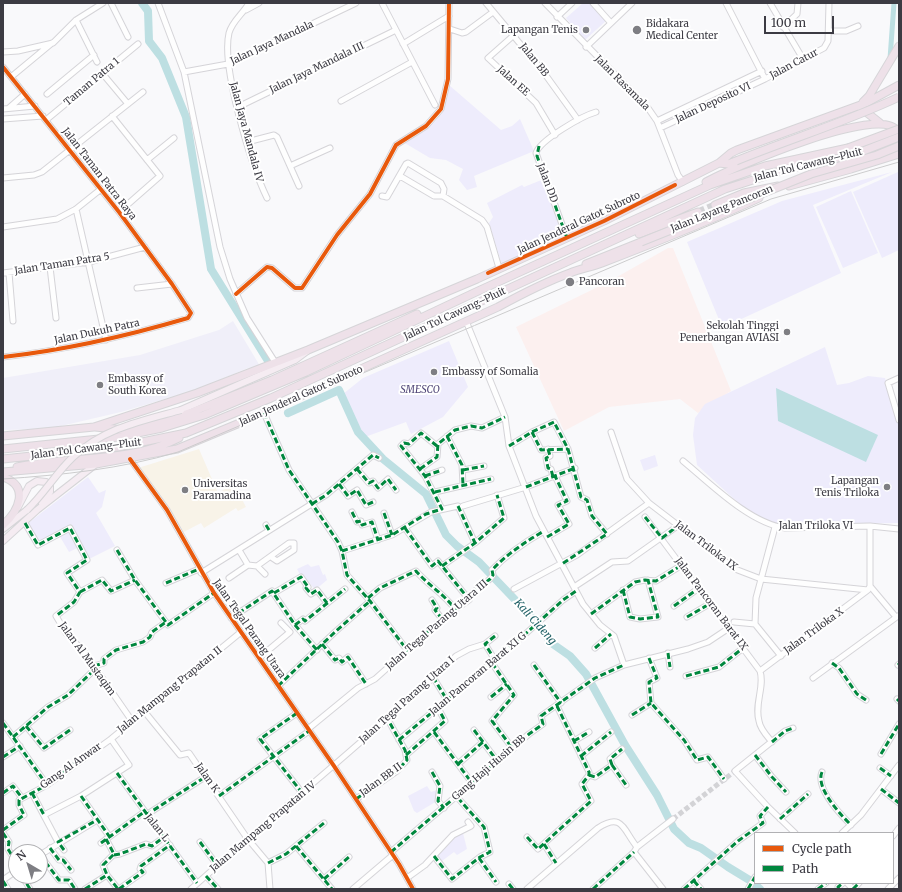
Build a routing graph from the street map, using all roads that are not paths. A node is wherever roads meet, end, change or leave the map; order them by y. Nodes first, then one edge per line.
1 (103, 3) edge
2 (111, 3) edge
3 (158, 3) edge
4 (249, 3) edge
5 (259, 3) edge
6 (356, 3) edge
7 (382, 3) edge
8 (449, 3) edge
9 (486, 3) edge
10 (546, 3) edge
11 (572, 3) edge
12 (593, 3) edge
13 (632, 3) edge
14 (726, 3) edge
15 (770, 3) edge
16 (798, 3) edge
17 (829, 3) edge
18 (245, 10) junction
19 (493, 12) junction
20 (450, 16) junction
21 (557, 17) junction
22 (76, 20) junction
23 (611, 23) junction
24 (783, 26) junction
25 (858, 26) dead end
26 (450, 29) junction
27 (396, 30) junction
28 (829, 31) junction
29 (514, 35) junction
30 (128, 37) dead end
31 (53, 43) junction
32 (138, 44) dead end
33 (403, 44) junction
34 (899, 46) edge
35 (586, 47) junction
36 (3, 52) edge
37 (94, 55) junction
38 (803, 59) junction
39 (97, 62) dead end
40 (412, 62) junction
41 (228, 64) junction
42 (3, 67) edge
43 (762, 71) junction
44 (184, 72) junction
45 (102, 73) junction
46 (11, 77) junction
47 (766, 79) junction
48 (899, 85) edge
49 (143, 92) dead end
50 (25, 94) junction
51 (47, 94) dead end
52 (899, 97) edge
53 (341, 101) dead end
54 (128, 104) junction
55 (435, 105) dead end
56 (858, 105) junction
57 (35, 106) junction
58 (238, 107) junction
59 (9, 108) junction
60 (3, 109) edge
61 (842, 111) junction
62 (596, 112) dead end
63 (112, 116) junction
64 (44, 118) junction
65 (3, 119) edge
66 (578, 120) junction
67 (657, 121) junction
68 (880, 123) junction
69 (660, 128) junction
70 (899, 129) edge
71 (829, 133) junction
72 (555, 135) junction
73 (899, 137) edge
74 (174, 138) dead end
75 (247, 142) junction
76 (899, 146) edge
77 (330, 148) dead end
78 (70, 150) junction
79 (899, 154) edge
80 (887, 159) junction
81 (147, 160) junction
82 (719, 164) junction
83 (290, 166) junction
84 (400, 176) junction
85 (3, 178) edge
86 (680, 183) junction
87 (792, 185) junction
88 (299, 186) dead end
89 (101, 189) junction
90 (382, 196) dead end
91 (443, 196) junction
92 (267, 198) dead end
93 (676, 200) junction
94 (715, 205) tunnel mouth
95 (76, 209) junction
96 (119, 212) junction
97 (698, 212) tunnel mouth
98 (3, 227) edge
99 (567, 238) junction
100 (614, 241) junction
101 (145, 247) junction
102 (89, 262) junction
103 (50, 267) junction
104 (499, 268) junction
105 (572, 272) junction
106 (6, 273) edge
107 (172, 284) junction
108 (137, 288) dead end
109 (476, 292) junction
110 (236, 294) junction
111 (192, 313) joint
112 (56, 318) dead end
113 (14, 321) dead end
114 (466, 321) junction
115 (106, 340) junction
116 (308, 350) junction
117 (3, 357) edge
118 (275, 362) junction
119 (296, 368) junction
120 (899, 378) edge
121 (182, 410) junction
122 (264, 413) junction
123 (505, 417) junction
124 (899, 420) edge
125 (94, 426) junction
126 (532, 432) junction
127 (611, 432) dead end
128 (186, 433) junction
129 (3, 436) edge
130 (447, 436) junction
131 (437, 446) junction
132 (509, 446) junction
133 (548, 449) junction
134 (568, 449) junction
135 (3, 450) edge
136 (379, 458) dead end
137 (3, 459) edge
138 (130, 459) junction
139 (683, 461) dead end
140 (96, 464) junction
141 (484, 466) dead end
142 (575, 468) junction
143 (357, 469) junction
144 (420, 469) junction
145 (442, 470) dead end
146 (463, 470) junction
147 (3, 471) edge
148 (426, 476) junction
149 (554, 476) junction
150 (3, 478) edge
151 (491, 479) dead end
152 (339, 484) junction
153 (463, 484) junction
154 (526, 487) junction
155 (396, 490) dead end
156 (435, 492) junction
157 (497, 495) junction
158 (373, 502) dead end
159 (649, 503) junction
160 (312, 504) junction
161 (460, 506) junction
162 (18, 507) junction
163 (441, 509) junction
164 (37, 510) junction
165 (352, 512) dead end
166 (384, 513) dead end
167 (645, 517) dead end
168 (25, 522) junction
169 (266, 525) dead end
170 (679, 525) junction
171 (870, 526) junction
172 (4, 527) edge
173 (775, 527) junction
174 (406, 528) junction
175 (899, 529) edge
176 (269, 530) junction
177 (544, 531) junction
178 (607, 534) junction
179 (392, 535) junction
180 (547, 537) junction
181 (662, 538) junction
182 (378, 540) junction
183 (3, 541) edge
184 (475, 543) junction
185 (117, 550) dead end
186 (239, 550) junction
187 (342, 552) junction
188 (271, 557) junction
189 (248, 564) junction
190 (562, 564) junction
191 (682, 565) junction
192 (257, 566) junction
193 (442, 566) junction
194 (200, 571) junction
195 (265, 574) dead end
196 (229, 578) dead end
197 (761, 579) junction
198 (135, 580) junction
199 (648, 580) junction
200 (166, 583) dead end
201 (699, 588) junction
202 (869, 588) junction
203 (345, 589) dead end
204 (514, 589) dead end
205 (575, 589) junction
206 (623, 590) junction
207 (80, 592) junction
208 (214, 593) junction
209 (274, 594) junction
210 (467, 597) junction
211 (369, 599) junction
212 (432, 600) dead end
213 (327, 603) junction
214 (711, 603) junction
215 (674, 606) dead end
216 (455, 609) junction
217 (591, 614) junction
218 (898, 616) edge
219 (687, 617) dead end
220 (231, 618) junction
221 (442, 619) junction
222 (166, 622) junction
223 (734, 622) dead end
224 (281, 623) dead end
225 (755, 624) junction
226 (295, 625) junction
227 (729, 628) junction
228 (241, 632) junction
229 (611, 634) junction
230 (495, 636) dead end
231 (322, 644) junction
232 (485, 644) junction
233 (594, 648) dead end
234 (743, 648) junction
235 (317, 650) junction
236 (407, 650) junction
237 (668, 654) junction
238 (781, 656) junction
239 (259, 658) junction
240 (649, 658) junction
241 (494, 661) junction
242 (832, 663) junction
243 (534, 665) dead end
244 (624, 665) junction
245 (670, 667) dead end
246 (94, 668) junction
247 (760, 671) junction
248 (686, 676) dead end
249 (433, 678) junction
250 (813, 678) dead end
251 (366, 684) junction
252 (507, 684) junction
253 (278, 686) junction
254 (491, 697) dead end
255 (447, 700) junction
256 (866, 700) dead end
257 (650, 703) junction
258 (559, 704) junction
259 (438, 708) junction
260 (144, 711) junction
261 (297, 713) junction
262 (632, 715) dead end
263 (387, 718) junction
264 (132, 721) junction
265 (3, 724) edge
266 (899, 724) edge
267 (26, 726) junction
268 (793, 728) dead end
269 (70, 730) dead end
270 (308, 730) junction
271 (474, 730) dead end
272 (434, 732) junction
273 (589, 732) dead end
274 (611, 732) dead end
275 (13, 737) junction
276 (111, 738) junction
277 (399, 740) junction
278 (483, 742) junction
279 (574, 742) junction
280 (772, 742) junction
281 (20, 746) junction
282 (512, 749) junction
283 (622, 749) dead end
284 (881, 754) dead end
285 (406, 755) junction
286 (755, 755) junction
287 (274, 756) junction
288 (581, 756) junction
289 (3, 757) edge
290 (498, 762) junction
291 (458, 764) junction
292 (612, 765) junction
293 (899, 765) edge
294 (334, 766) junction
295 (880, 768) dead end
296 (432, 772) dead end
297 (822, 772) dead end
298 (117, 774) junction
299 (589, 775) junction
300 (891, 776) junction
301 (205, 777) junction
302 (724, 779) dead end
303 (472, 783) junction
304 (47, 785) junction
305 (626, 785) dead end
306 (881, 789) junction
307 (786, 792) dead end
308 (3, 793) edge
309 (32, 793) junction
310 (302, 794) junction
311 (808, 794) dead end
312 (81, 796) junction
313 (219, 796) junction
314 (457, 797) junction
315 (22, 798) junction
316 (356, 799) junction
317 (899, 803) edge
318 (768, 807) junction
319 (444, 808) junction
320 (145, 814) junction
321 (44, 815) junction
322 (673, 819) tunnel mouth
323 (780, 819) junction
324 (98, 820) junction
325 (468, 822) dead end
326 (324, 823) dead end
327 (851, 825) junction
328 (3, 830) edge
329 (795, 832) edge
330 (843, 832) edge
331 (3, 833) edge
332 (164, 837) junction
333 (527, 837) dead end
334 (108, 838) junction
335 (247, 838) junction
336 (5, 839) edge
337 (58, 842) junction
338 (101, 842) dead end
339 (200, 842) dead end
340 (544, 844) junction
341 (170, 845) junction
342 (296, 846) junction
343 (50, 848) joint
344 (64, 850) dead end
345 (635, 850) junction
346 (392, 854) junction
347 (114, 855) junction
348 (434, 856) junction
349 (349, 857) dead end
350 (479, 858) junction
351 (268, 863) junction
352 (556, 863) junction
353 (217, 865) junction
354 (48, 866) edge
355 (71, 870) dead end
356 (107, 875) junction
357 (206, 876) junction
358 (408, 878) junction
359 (4, 879) edge
360 (324, 879) junction
361 (754, 879) edge
362 (694, 881) junction
363 (496, 882) dead end
364 (197, 884) junction
365 (509, 884) dead end
366 (749, 888) edge
367 (8, 889) edge
368 (75, 889) edge
369 (85, 889) edge
370 (118, 889) edge
371 (191, 889) edge
372 (218, 889) edge
373 (270, 889) edge
374 (332, 889) edge
375 (353, 889) edge
376 (413, 889) edge
377 (513, 889) edge
378 (527, 889) edge
379 (593, 889) edge
380 (663, 889) edge
381 (684, 889) edge
382 (701, 889) edge

1 - 22 street
2 - 30 street
3 - 44 street
4 - 18 street, Jalan Jaya Mandala IV
5 - 18 street
6 - 41 street, Jalan Jaya Mandala
7 - 27 street
8 - 20 street
9 - 19 street, Jalan BB
10 - 21 street, Jalan Rasamala
11 - 21 street
12 - 23 street
13 - 23 street
14 - 43 street
15 - 24 street
16 - 24 street
17 - 28 street, Jalan Catur
18 - 41 street, Jalan Jaya Mandala IV
19 - 26 street
19 - 29 street, Jalan BB
20 - 26 street
20 - 33 street
21 - 35 street, Jalan Rasamala
22 - 31 street
22 - 37 street
23 - 35 street
24 - 38 street
25 - 28 street
26 - 110 street
27 - 33 street
27 - 58 street, Jalan Jaya Mandala III
28 - 38 street, Jalan Catur
29 - 66 street, Jalan BB
29 - 72 street, Jalan EE
31 - 36 street
31 - 46 street
32 - 45 street, Taman Patra 1
33 - 40 street
34 - 56 highway
35 - 67 street, Jalan Rasamala
37 - 39 street
37 - 51 street
38 - 47 street, Jalan Catur
40 - 53 street
40 - 55 street
41 - 44 street, Jalan Jaya Mandala
41 - 58 street, Jalan Jaya Mandala IV
42 - 46 street, Jalan Taman Patra Raya
43 - 47 street
43 - 67 street, Jalan Deposito VI
44 - 110 street
45 - 54 street
45 - 64 street, Taman Patra 1
46 - 50 street, Jalan Taman Patra Raya
47 - 69 street, Jalan Deposito VI
48 - 56 highway, Jalan Jenderal Gatot Subroto
49 - 54 street
50 - 57 street, Jalan Taman Patra Raya
50 - 59 street
52 - 82 highway, Jalan Jenderal Gatot Subroto, bridge
54 - 63 street
56 - 61 highway, Jalan Jenderal Gatot Subroto
56 - 68 highway
57 - 59 street
57 - 64 street, Jalan Taman Patra Raya
58 - 75 street, Jalan Jaya Mandala IV
59 - 60 street
61 - 71 highway
61 - 82 highway, Jalan Jenderal Gatot Subroto
62 - 66 street, Jalan DD
63 - 78 street
63 - 81 street
64 - 65 street
64 - 78 street, Jalan Taman Patra Raya
66 - 72 street, Jalan DD
67 - 69 street, Jalan Rasamala
68 - 71 highway
68 - 80 highway
69 - 86 street, Jalan Rasamala
70 - 93 highway, Jalan Tol Cawang–Pluit, bridge
71 - 93 highway
72 - 99 street, Jalan DD
73 - 100 highway, Jalan Tol Cawang–Pluit, bridge
74 - 81 street
75 - 83 street
75 - 92 street, Jalan Jaya Mandala IV
76 - 105 highway, Jalan Layang Pancoran, bridge
77 - 83 street
78 - 85 street
78 - 89 street, Jalan Taman Patra Raya
79 - 80 highway, Jalan Jenderal Gatot Subroto
80 - 87 highway, Jalan Jenderal Gatot Subroto
81 - 96 street
82 - 86 highway, Jalan Jenderal Gatot Subroto
83 - 88 street
84 - 90 street
84 - 91 street
84 - 91 street
86 - 99 highway, Jalan Jenderal Gatot Subroto
87 - 94 highway
87 - 105 highway, Jalan Jenderal Gatot Subroto
89 - 95 street
89 - 96 street, Jalan Taman Patra Raya
91 - 104 street
93 - 109 highway, Jalan Tol Cawang–Pluit
95 - 98 street
95 - 102 street
96 - 101 street, Jalan Taman Patra Raya
97 - 100 highway
99 - 104 highway, Jalan Jenderal Gatot Subroto
100 - 128 highway, Jalan Tol Cawang–Pluit
101 - 102 street, Jalan Taman Patra 5
101 - 107 street, Jalan Taman Patra Raya
102 - 103 street, Jalan Taman Patra 5
102 - 115 street
103 - 106 street, Jalan Taman Patra 5
103 - 112 street
104 - 116 highway, Jalan Jenderal Gatot Subroto
105 - 114 highway, Jalan Jenderal Gatot Subroto
106 - 113 street
107 - 108 street
107 - 111 street, Jalan Taman Patra Raya
109 - 119 highway
109 - 135 highway, Jalan Tol Cawang–Pluit
110 - 118 street
111 - 115 street, Jalan Dukuh Patra
114 - 122 highway, Jalan Jenderal Gatot Subroto
114 - 123 street
115 - 117 street, Jalan Dukuh Patra
116 - 118 highway, Jalan Jenderal Gatot Subroto
116 - 121 main road, Jalan Jenderal Gatot Subroto
118 - 125 highway, Jalan Jenderal Gatot Subroto
119 - 121 highway
119 - 125 highway
120 - 124 street
121 - 172 main road, Jalan Jenderal Gatot Subroto, bridge
122 - 138 highway, Jalan Jenderal Gatot Subroto
122 - 160 street
123 - 130 street
123 - 132 street
125 - 129 highway, Jalan Jenderal Gatot Subroto
126 - 132 street
126 - 133 street
126 - 134 street
127 - 159 street, Jalan Triloka IX
128 - 137 highway, Jalan Tol Cawang–Pluit
128 - 147 highway
130 - 131 street
130 - 146 street
131 - 144 street
131 - 144 street
132 - 154 street
133 - 134 street
133 - 149 street
134 - 142 street
136 - 143 street
138 - 140 highway, Jalan Jenderal Gatot Subroto
138 - 194 street, Jalan Tegal Parang Utara
139 - 173 street, Jalan Triloka VI
140 - 147 highway, Jalan Jenderal Gatot Subroto
140 - 164 main road
141 - 146 street
142 - 149 street
142 - 178 street
143 - 152 street
143 - 155 street
144 - 148 street
145 - 148 street
146 - 153 street
148 - 156 street
149 - 154 street
149 - 180 street
150 - 162 highway
151 - 153 street
152 - 158 street
152 - 160 street
153 - 156 street
154 - 157 street
154 - 177 street
156 - 163 street
157 - 161 street
157 - 184 street
159 - 170 street, Jalan Triloka IX
159 - 178 street
160 - 176 street
160 - 187 street
161 - 163 street
161 - 184 street
162 - 164 main road
162 - 172 highway
163 - 174 street
164 - 168 main road
165 - 182 street
166 - 179 street
167 - 181 street, Jalan Pancoran Barat IX
168 - 183 main road
168 - 207 street
169 - 176 street
170 - 181 street, Jalan Pancoran Barat XI G
170 - 197 street, Jalan Triloka IX
171 - 173 street, Jalan Triloka VI
171 - 175 street, Jalan Triloka VI
171 - 202 street
173 - 197 street
174 - 179 street
174 - 193 street
176 - 186 street
177 - 180 street
177 - 210 street, Jalan Tegal Parang Utara III
178 - 190 street
179 - 182 street
180 - 190 street
181 - 191 street, Jalan Pancoran Barat IX
181 - 205 street, Jalan Pancoran Barat XI G
182 - 187 street
184 - 193 street
185 - 198 street
186 - 189 street
186 - 194 street
187 - 211 street
188 - 188 street
188 - 192 street
189 - 192 street
189 - 196 street
190 - 204 street
190 - 205 street
191 - 199 street
191 - 201 street, Jalan Pancoran Barat IX
192 - 195 street
193 - 210 street
194 - 200 street
194 - 208 street, Jalan Tegal Parang Utara
197 - 202 street, Jalan Triloka IX
197 - 225 street
198 - 207 street
198 - 222 street
199 - 206 street
199 - 206 street
201 - 214 street, Jalan Pancoran Barat IX
201 - 215 street
202 - 218 street
202 - 238 street, Jalan Triloka X
203 - 213 street
205 - 217 street
205 - 241 street, Jalan Pancoran Barat XI G
206 - 217 street
207 - 246 street, Jalan Al Mustaqim
208 - 220 street, Jalan Tegal Parang Utara
208 - 222 street
209 - 213 street
209 - 220 street
209 - 226 street
210 - 216 street, Jalan Tegal Parang Utara III
211 - 216 street
211 - 231 street
211 - 236 street
212 - 221 street
213 - 226 street
214 - 219 street
214 - 227 street, Jalan Pancoran Barat IX
216 - 221 street, Jalan Tegal Parang Utara III
217 - 229 street
218 - 242 street
220 - 228 street, Jalan Tegal Parang Utara
221 - 236 street, Jalan Tegal Parang Utara III
222 - 246 street
223 - 225 street
224 - 239 street
225 - 238 street
226 - 235 street
227 - 234 street, Jalan Pancoran Barat IX
227 - 237 street, Gang Haji Husin BB
228 - 239 street, Jalan Tegal Parang Utara
228 - 260 street, Jalan Mampang Prapatan II
229 - 233 street
229 - 244 street
230 - 232 street, Jalan Tegal Parang Utara I
231 - 235 street
231 - 251 street
232 - 241 street
232 - 249 street, Jalan Tegal Parang Utara I
234 - 247 street, Jalan Pancoran Barat IX
234 - 248 street
235 - 253 street
236 - 251 street, Jalan Tegal Parang Utara III
237 - 240 street, Gang Haji Husin BB
237 - 245 street
238 - 247 street, Jalan Triloka X
239 - 253 street, Jalan Tegal Parang Utara
240 - 244 street, Gang Haji Husin BB
240 - 257 street
241 - 252 street
241 - 255 street, Jalan Pancoran Barat XI G
242 - 250 street
242 - 256 street
243 - 258 street
244 - 258 street, Gang Haji Husin BB
246 - 264 street, Jalan Al Mustaqim
246 - 267 street
247 - 280 street
249 - 255 street
249 - 263 street, Jalan Tegal Parang Utara I
251 - 270 street, Jalan Tegal Parang Utara III
252 - 254 street
252 - 282 street
253 - 261 street, Jalan Tegal Parang Utara
255 - 259 street, Jalan Pancoran Barat XI G
257 - 262 street
257 - 302 street
258 - 279 street
258 - 282 street, Gang Haji Husin BB
259 - 272 street
259 - 277 street, Jalan Pancoran Barat XI G
260 - 264 street, Jalan Mampang Prapatan II
260 - 301 street, Jalan K
261 - 270 street, Jalan Tegal Parang Utara
261 - 287 street
263 - 277 street, Jalan BB II
263 - 294 street, Jalan Tegal Parang Utara I
264 - 276 street, Jalan Mampang Prapatan II
265 - 275 street
266 - 284 street
267 - 269 street
267 - 275 street
268 - 280 street
270 - 287 street
270 - 294 street, Jalan Tegal Parang Utara
271 - 278 street
272 - 285 street
272 - 291 street
273 - 279 street
274 - 288 street
275 - 281 street
276 - 298 street, Jalan Mampang Prapatan II
276 - 304 street, Gang Al Anwar
277 - 285 street, Jalan BB II
278 - 290 street
278 - 291 street
279 - 288 street
280 - 286 street
281 - 289 street
281 - 304 street
282 - 290 street, Gang Haji Husin BB
283 - 292 street
285 - 316 street, Jalan BB II
286 - 307 street
286 - 318 street
287 - 310 street
287 - 313 street
288 - 299 street
290 - 303 street, Gang Haji Husin BB
291 - 303 street
292 - 299 street
292 - 305 street
293 - 300 street
294 - 310 street, Jalan Mampang Prapatan IV
294 - 316 street, Jalan Tegal Parang Utara
295 - 300 street
296 - 319 street
297 - 327 street
298 - 312 street, Jalan Mampang Prapatan II
298 - 320 street, Jalan L
299 - 340 street
300 - 306 street
301 - 313 street, Jalan K
301 - 320 street
303 - 314 street, Gang Haji Husin BB
304 - 309 street, Gang Al Anwar
306 - 317 street
306 - 327 street
308 - 315 street
309 - 315 street
309 - 321 street, Gang Al Anwar
310 - 335 street, Jalan Mampang Prapatan IV
311 - 323 street
312 - 321 street, Jalan Mampang Prapatan II
312 - 324 street
313 - 335 street, Jalan K
314 - 319 street, Gang Haji Husin BB
314 - 350 street
315 - 328 street
316 - 346 street, Jalan Tegal Parang Utara
318 - 323 street
318 - 362 street
319 - 346 street, Gang Haji Husin BB
320 - 332 street, Jalan L
320 - 334 street
321 - 337 street
322 - 345 street
323 - 329 street
324 - 334 street
324 - 337 street
325 - 348 street
326 - 342 street
327 - 330 street
331 - 336 street
332 - 341 street, Jalan L
332 - 347 street
333 - 340 street
334 - 338 street
334 - 347 street
335 - 351 street, Jalan K
335 - 353 street, Jalan Mampang Prapatan IV
337 - 343 street
337 - 344 street
339 - 353 street
340 - 352 street
341 - 364 street, Jalan L
341 - 370 street
342 - 351 street
342 - 360 street
343 - 355 street
345 - 352 street
345 - 379 street
345 - 380 street
346 - 358 street, Jalan Tegal Parang Utara
346 - 375 street, Gang Haji Husin BB
347 - 356 street
348 - 350 street
348 - 358 street
349 - 360 street
350 - 363 street
351 - 373 street
352 - 378 street
353 - 357 street, Jalan Mampang Prapatan IV
354 - 368 street
356 - 369 street
356 - 370 street
357 - 364 street, Jalan Mampang Prapatan IV
357 - 372 street
358 - 376 street, Jalan Tegal Parang Utara
359 - 367 street
360 - 374 street
361 - 366 street
362 - 381 street
362 - 382 street
364 - 371 street, Jalan Mampang Prapatan IV
365 - 377 street

